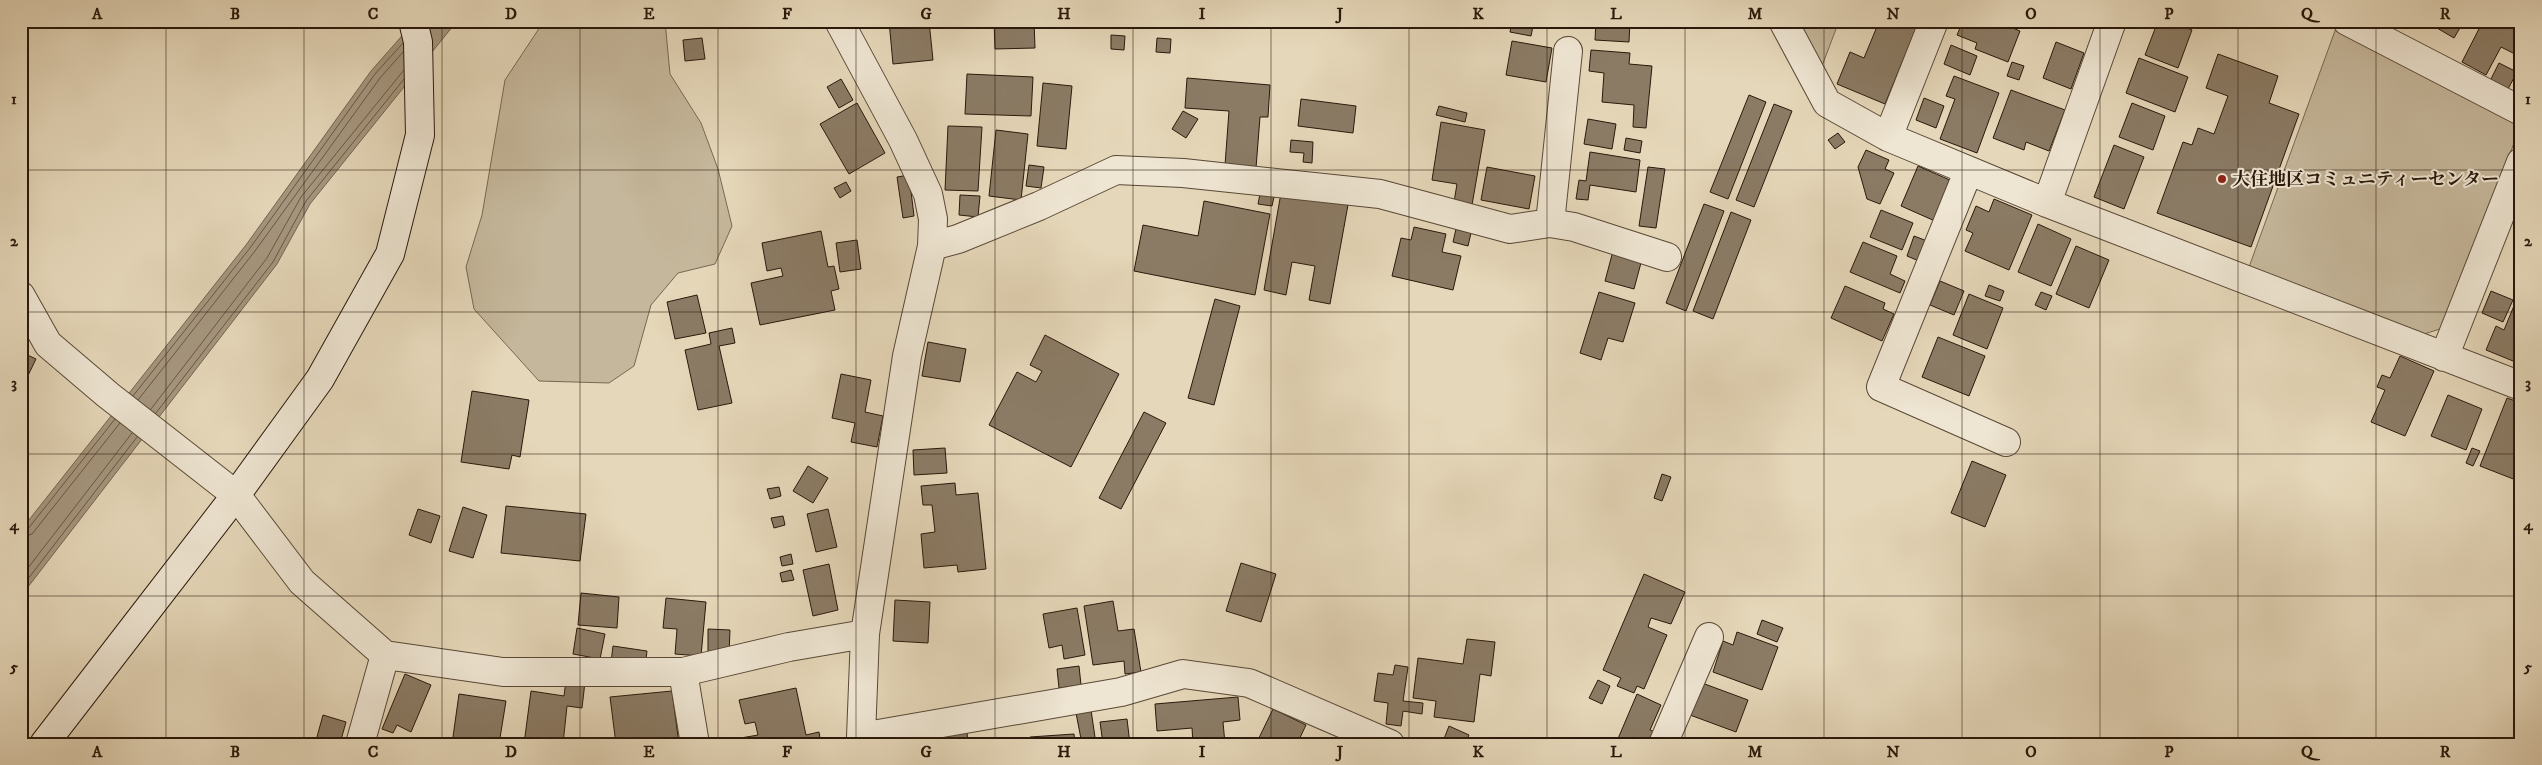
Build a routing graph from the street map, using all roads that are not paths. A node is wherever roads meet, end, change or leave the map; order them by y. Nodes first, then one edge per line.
1 (413, 21) edge
2 (839, 21) edge
3 (1783, 21) edge
4 (1934, 21) edge
5 (2112, 21) edge
6 (2347, 21) edge
7 (1568, 51) dead end
8 (2521, 110) edge
9 (1888, 138) junction
10 (2521, 162) edge
11 (1968, 172) junction
12 (2047, 203) junction
13 (1550, 223) junction
14 (932, 246) junction
15 (1667, 256) dead end
16 (21, 296) edge
17 (2444, 357) junction
18 (2521, 386) edge
19 (2006, 442) dead end
20 (236, 495) junction
21 (865, 634) junction
22 (1710, 637) dead end
23 (385, 655) junction
24 (683, 672) junction
25 (862, 740) edge
26 (44, 744) edge
27 (360, 744) edge
28 (695, 744) edge
29 (1390, 744) edge
30 (1663, 744) edge

1 - 20 street
2 - 14 street
3 - 9 street
4 - 9 street
5 - 12 street
6 - 8 street
7 - 13 street
9 - 11 street
10 - 17 street
11 - 12 street
11 - 19 street
12 - 17 street
13 - 14 street
13 - 15 street
14 - 21 street
16 - 20 street
17 - 18 street
20 - 23 street
20 - 26 street
21 - 24 street
21 - 25 street
22 - 30 street
23 - 24 street
23 - 27 street
24 - 28 street
25 - 29 street

